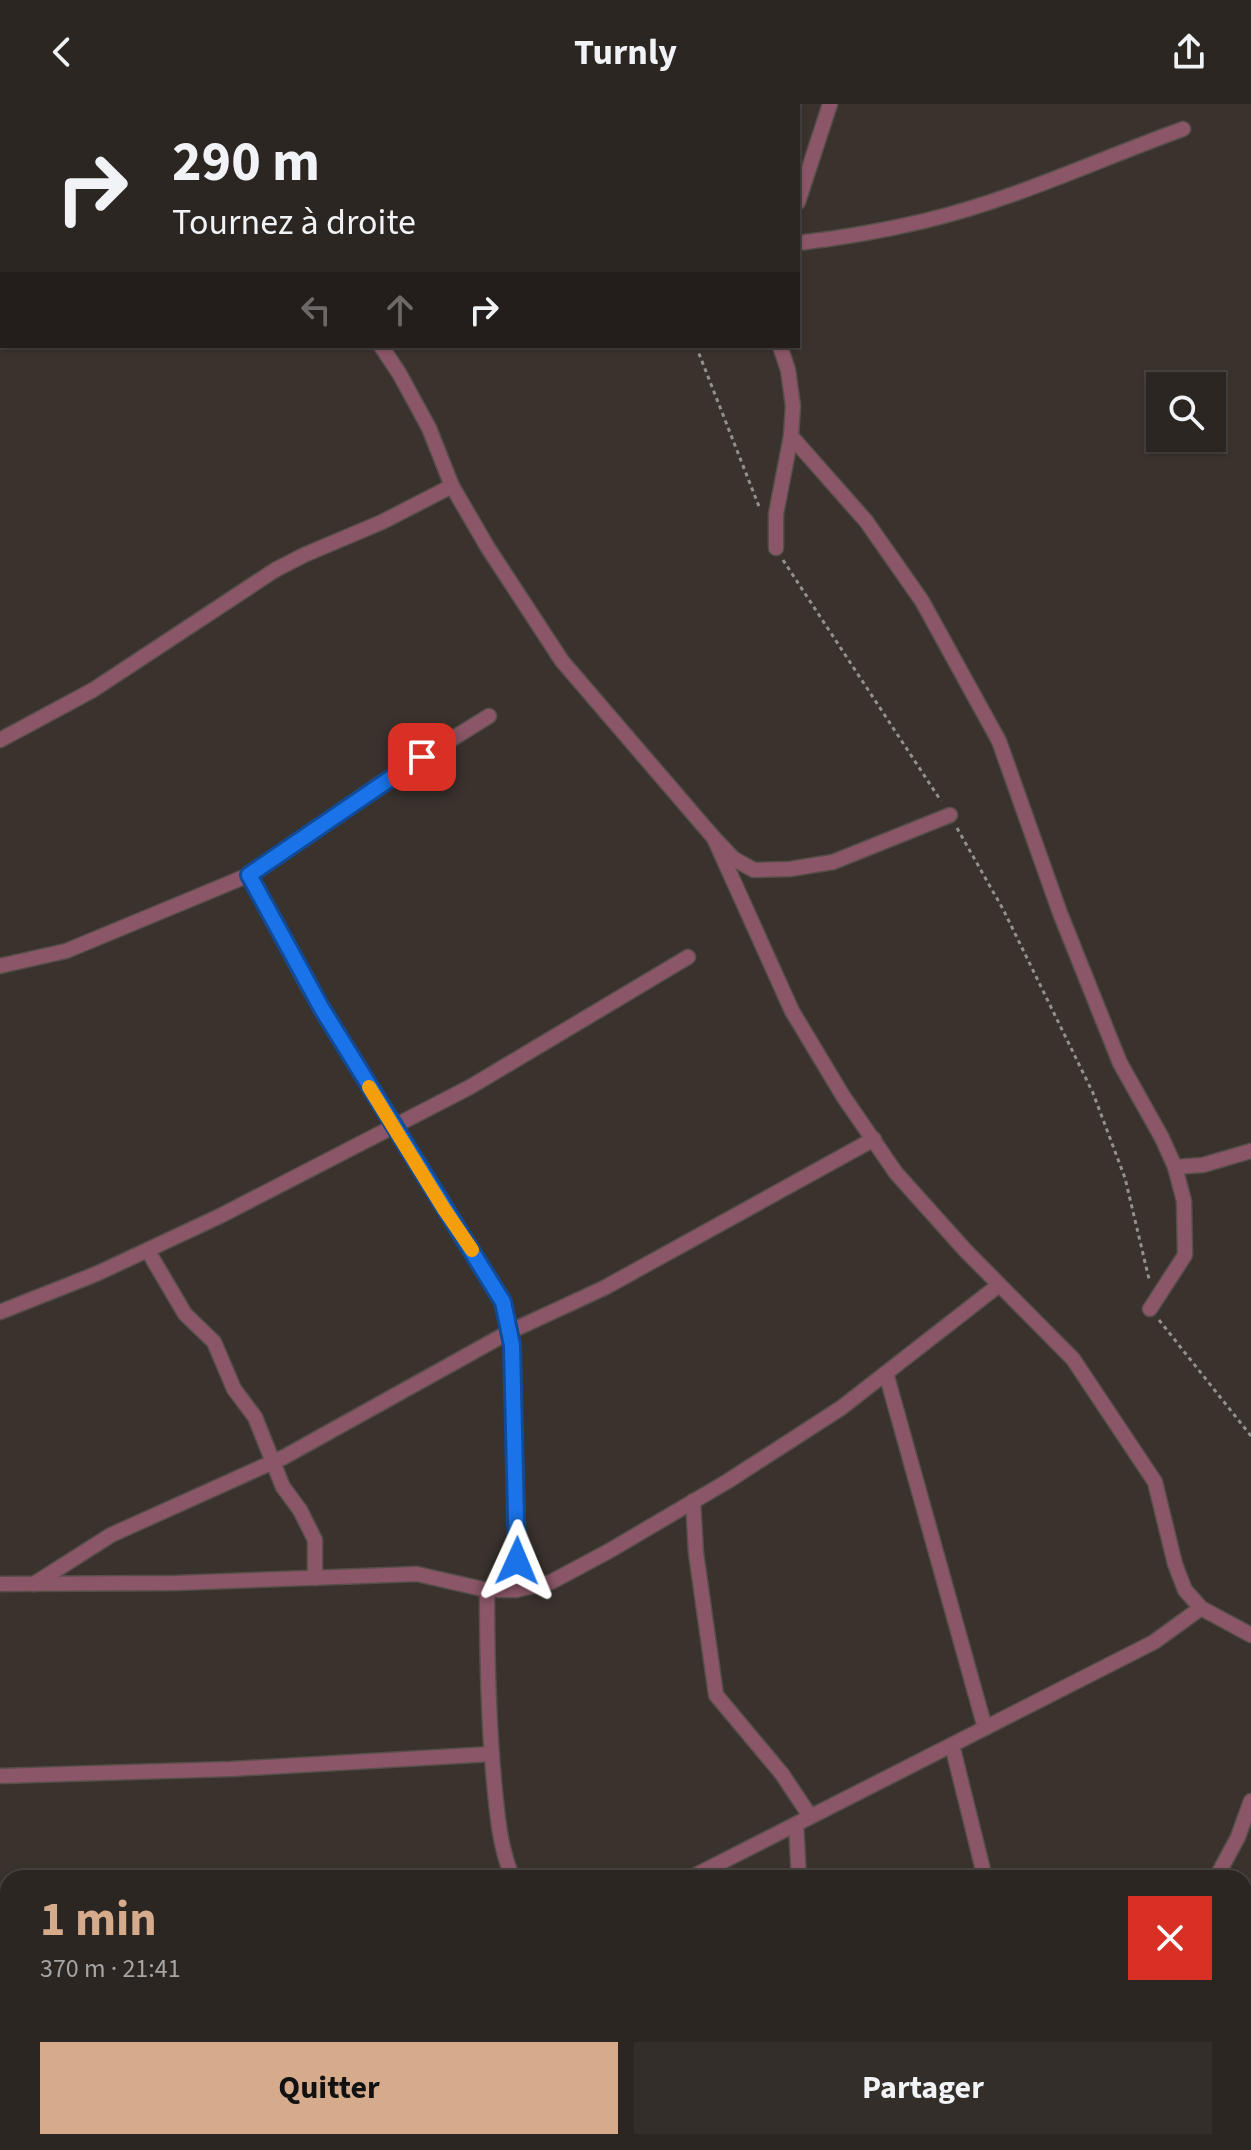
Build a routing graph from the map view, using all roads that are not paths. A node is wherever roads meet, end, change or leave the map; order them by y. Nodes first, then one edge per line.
1 (830, 104) edge
2 (1183, 129) dead end
3 (800, 196) edge
4 (800, 243) edge
5 (382, 348) edge
6 (781, 348) edge
7 (791, 436) junction
8 (452, 486) junction
9 (776, 548) road end
10 (489, 716) dead end
11 (0, 740) edge
12 (950, 815) road end
13 (714, 838) junction
14 (249, 875) junction
15 (688, 957) dead end
16 (0, 966) edge
17 (393, 1126) junction
18 (874, 1139) junction
19 (1251, 1151) edge
20 (1175, 1167) junction
21 (148, 1251) junction
22 (999, 1285) junction
23 (1150, 1309) road end
24 (0, 1312) edge
25 (509, 1332) junction
26 (886, 1373) junction
27 (273, 1462) junction
28 (693, 1501) junction
29 (315, 1578) junction
30 (0, 1584) edge
31 (34, 1584) junction
32 (487, 1590) junction
33 (516, 1590) junction
34 (1201, 1608) junction
35 (1251, 1635) edge
36 (985, 1728) junction
37 (952, 1745) junction
38 (492, 1754) junction
39 (0, 1776) edge
40 (1251, 1801) edge
41 (810, 1816) junction
42 (796, 1824) junction
43 (510, 1870) edge
44 (706, 1870) edge
45 (799, 1870) edge
46 (983, 1870) edge
47 (1220, 1870) edge
48 (1208, 2150) edge
49 (1233, 2150) edge

1 - 3 street
2 - 4 street
5 - 8 street
6 - 7 street
7 - 9 street
7 - 20 street
8 - 11 street
8 - 13 street
10 - 14 street
12 - 13 street
13 - 18 street
14 - 16 street
14 - 17 street
15 - 17 street
17 - 21 street
17 - 25 street
18 - 22 street
18 - 25 street
19 - 20 street
20 - 23 street
21 - 24 street
21 - 27 street
22 - 26 street
22 - 34 street
25 - 27 street
25 - 33 street
26 - 28 street
26 - 36 street
27 - 29 street
27 - 31 street
28 - 33 street
28 - 41 street
29 - 31 street
29 - 32 street
30 - 31 street
32 - 33 street
32 - 38 street
34 - 35 street
34 - 36 street
36 - 37 street
37 - 41 street
37 - 46 street
38 - 39 street
38 - 43 street
40 - 47 street
41 - 42 street
42 - 44 street
42 - 45 street
48 - 49 street

